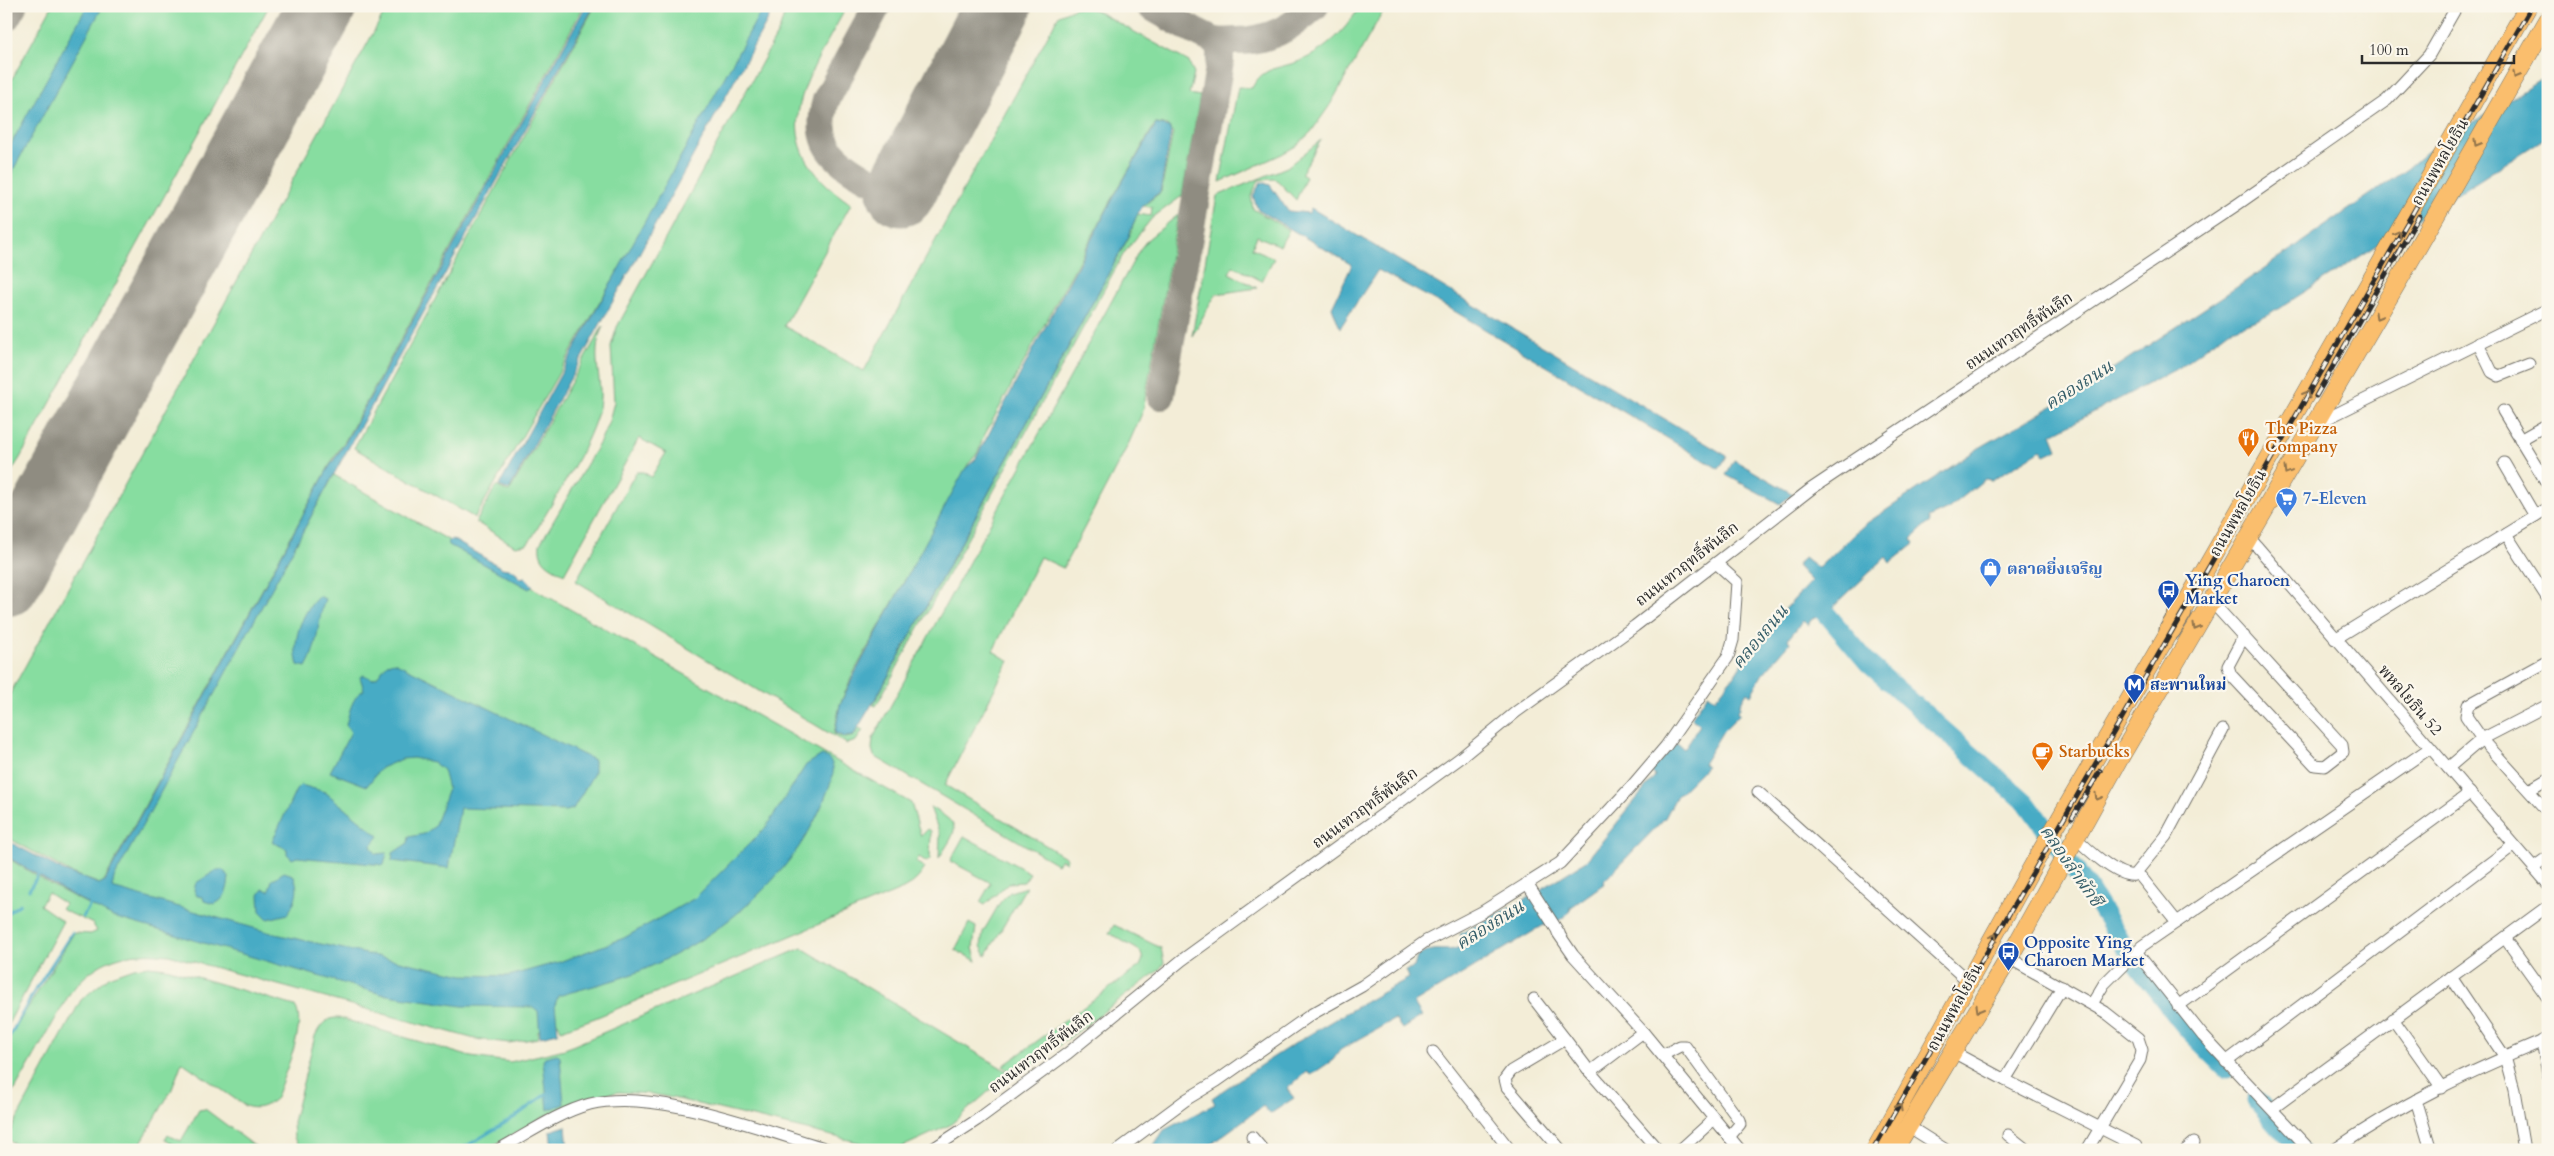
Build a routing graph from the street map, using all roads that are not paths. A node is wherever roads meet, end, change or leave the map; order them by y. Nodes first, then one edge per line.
1 (2457, 6) edge
2 (2528, 6) edge
3 (2548, 20) edge
4 (2548, 309) edge
5 (2478, 343) junction
6 (2528, 364) dead end
7 (2503, 411) dead end
8 (2314, 424) junction
9 (2548, 424) edge
10 (2520, 440) junction
11 (2504, 463) dead end
12 (2548, 485) edge
13 (2548, 508) edge
14 (2535, 516) junction
15 (2506, 534) junction
16 (2248, 536) junction
17 (1716, 563) junction
18 (2548, 599) edge
19 (2211, 601) junction
20 (2244, 636) junction
21 (2335, 639) junction
22 (2548, 661) edge
23 (2548, 705) edge
24 (2223, 730) dead end
25 (2482, 739) junction
26 (2430, 748) junction
27 (2448, 768) junction
28 (2548, 779) edge
29 (2528, 790) junction
30 (1758, 792) dead end
31 (2470, 793) junction
32 (2548, 812) edge
33 (2072, 842) junction
34 (2514, 844) junction
35 (2548, 857) edge
36 (2534, 867) junction
37 (2141, 877) dead end
38 (1527, 882) junction
39 (2548, 884) edge
40 (2548, 906) edge
41 (2177, 922) junction
42 (2505, 938) junction
43 (2132, 956) junction
44 (2008, 958) junction
45 (2452, 976) junction
46 (1969, 982) junction
47 (2062, 987) junction
48 (2548, 998) edge
49 (1534, 999) dead end
50 (2092, 1004) junction
51 (2178, 1006) junction
52 (2393, 1020) junction
53 (1643, 1032) junction
54 (1565, 1039) junction
55 (2545, 1040) edge
56 (1936, 1041) junction
57 (1433, 1052) dead end
58 (1953, 1052) junction
59 (1663, 1055) junction
60 (2504, 1057) junction
61 (2226, 1062) junction
62 (1590, 1072) junction
63 (2548, 1074) edge
64 (2005, 1080) junction
65 (2442, 1088) junction
66 (2416, 1100) junction
67 (2273, 1108) junction
68 (1714, 1119) junction
69 (1908, 1126) junction
70 (2098, 1127) junction
71 (2008, 1135) dead end
72 (1252, 1137) dead end
73 (1729, 1137) junction
74 (498, 1150) edge
75 (830, 1150) edge
76 (931, 1150) edge
77 (1118, 1150) edge
78 (1263, 1150) edge
79 (1510, 1150) edge
80 (1561, 1150) edge
81 (1658, 1150) edge
82 (1680, 1150) edge
83 (1740, 1150) edge
84 (1875, 1150) edge
85 (1894, 1150) edge
86 (1946, 1150) edge
87 (2027, 1150) edge
88 (2087, 1150) edge
89 (2138, 1150) edge
90 (2310, 1150) edge
91 (2334, 1150) edge
92 (2431, 1150) edge
93 (2524, 1150) edge

1 - 17 street, ถนนเทวฤทธิ์พันลึก
46 -> 2 main road, ถนนพหลโยธิน
3 -> 8 main road, ถนนพหลโยธิน
4 - 5 street
5 - 6 street
5 - 8 street
7 - 10 street
8 -> 16 main road, ถนนพหลโยธิน
9 - 10 street
10 - 12 street
11 - 14 street
13 - 14 street
14 - 15 street
15 - 18 street
15 - 21 street
16 - 19 main road, ถนนพหลโยธิน
16 - 21 street, พหลโยธิน 52
17 - 38 street
17 - 76 street, ถนนเทวฤทธิ์พันลึก
19 - 20 street
19 -> 33 main road, ถนนพหลโยธิน
20 - 20 street
21 - 26 street, พหลโยธิน 52
22 - 25 street
23 - 25 street
24 - 33 street
25 - 27 street
25 - 29 street
26 - 27 street, พหลโยธิน 52
26 - 41 street
27 - 31 street, พหลโยธิน 52
28 - 29 street
29 - 32 street
30 - 46 street
31 - 34 street, พหลโยธิน 52
31 - 51 street
33 - 44 main road, ถนนพหลโยธิน
34 - 36 street, พหลโยธิน 52
34 - 61 street
35 - 36 street
36 - 39 street, พหลโยธิน 52
37 - 41 street
38 - 53 street
38 - 77 street
40 - 42 street
41 - 43 street
42 - 45 street
42 - 48 street
43 - 50 street
43 - 51 street
44 - 47 street
44 -> 58 main road, ถนนพหลโยธิน
45 - 52 street
45 - 60 street
46 - 56 main road, ถนนพหลโยธิน
47 - 50 street
47 - 64 street
49 - 54 street
50 - 70 street
51 - 61 street
52 - 65 street
52 - 67 street
53 - 59 street
53 - 62 street
54 - 62 street
54 - 80 street
55 - 60 street
55 - 63 street
56 - 58 main road
84 -> 56 main road, ถนนพหลโยธิน
57 - 79 street
58 - 64 street
58 - 69 main road, ถนนพหลโยธิน
59 - 68 street
59 - 73 street
60 - 65 street
60 - 93 street
61 - 67 street
62 - 81 street
64 - 70 street
65 - 66 street
66 - 91 street
66 - 92 street
67 - 90 street
68 - 73 street
68 - 82 street
69 - 85 main road, ถนนพหลโยธิน
69 - 86 street
70 - 88 street
70 - 89 street
71 - 87 street
72 - 78 street
73 - 83 street
74 - 75 street

